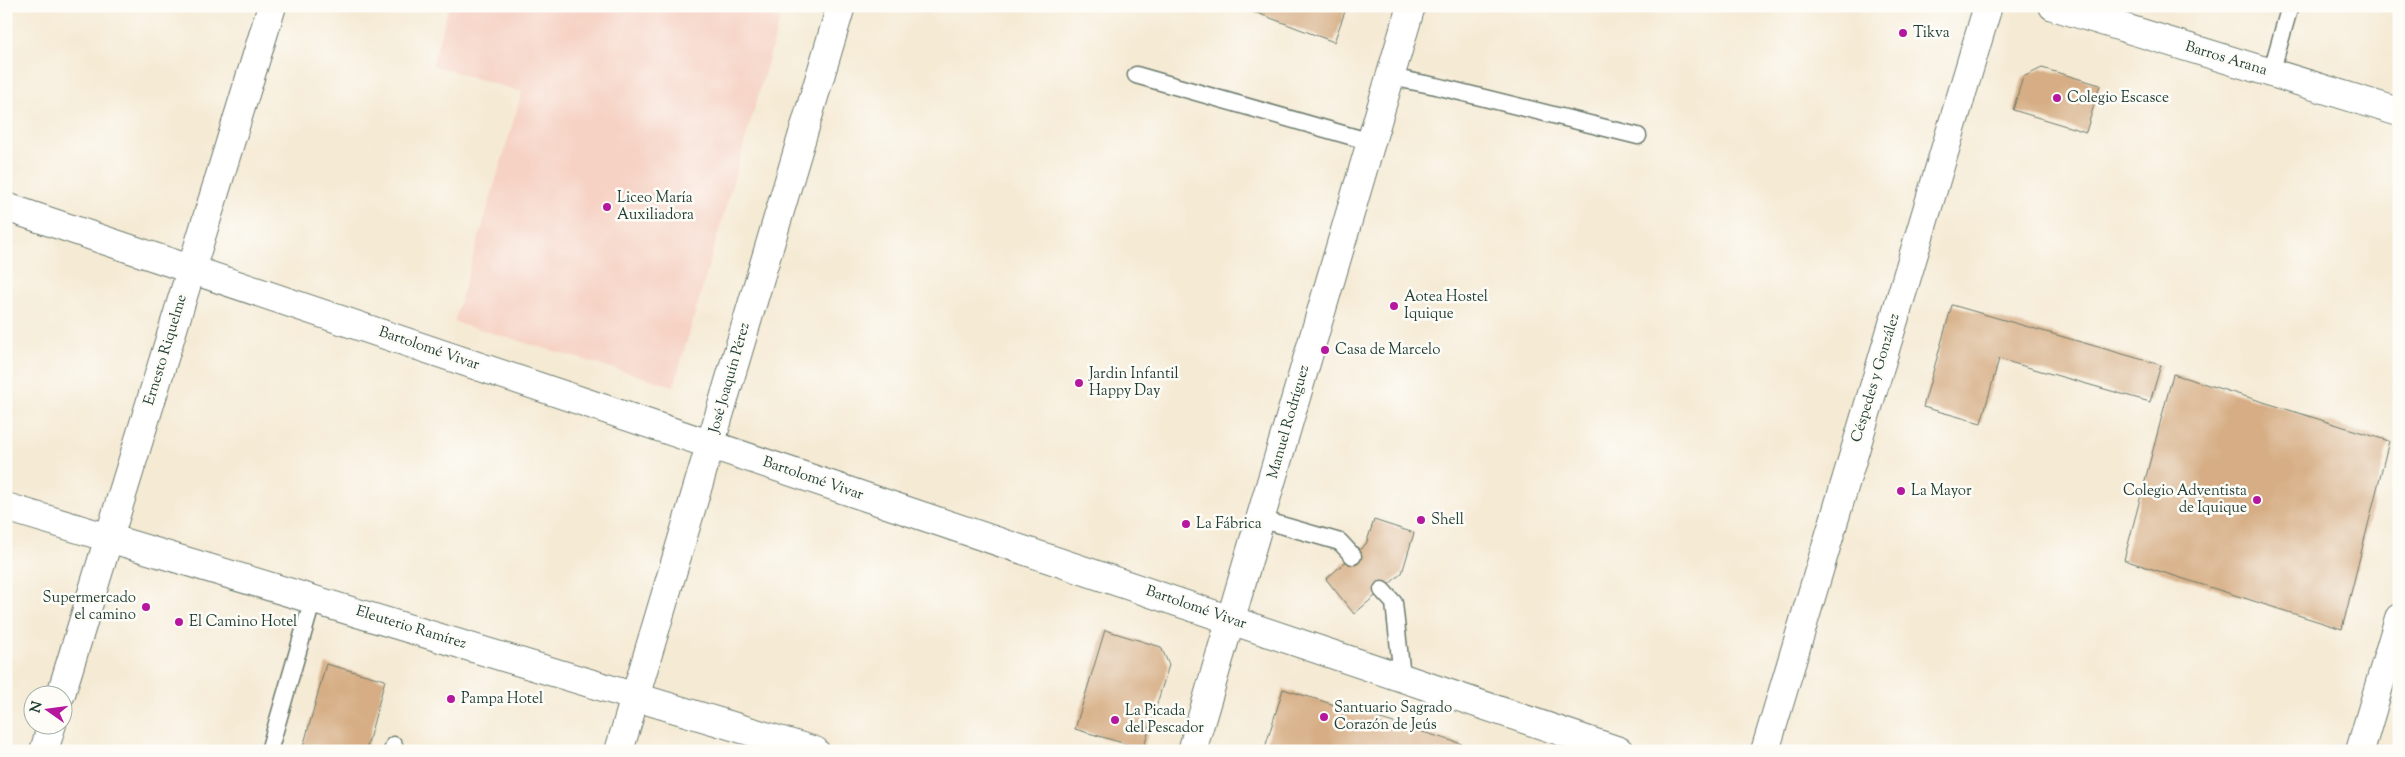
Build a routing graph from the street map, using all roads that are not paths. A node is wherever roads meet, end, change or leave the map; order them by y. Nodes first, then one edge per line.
1 (272, 6) edge
2 (841, 6) edge
3 (1411, 6) edge
4 (1988, 6) edge
5 (2053, 6) edge
6 (2290, 6) edge
7 (2271, 73) junction
8 (1136, 75) dead end
9 (1390, 77) junction
10 (2399, 112) edge
11 (1638, 136) dead end
12 (1371, 142) junction
13 (6, 207) edge
14 (190, 269) junction
15 (710, 445) junction
16 (6, 507) edge
17 (1260, 519) junction
18 (109, 537) junction
19 (1353, 556) dead end
20 (1382, 590) dead end
21 (313, 599) junction
22 (2399, 618) edge
23 (1231, 620) junction
24 (1402, 677) junction
25 (64, 684) edge
26 (635, 697) junction
27 (49, 734) edge
28 (44, 751) edge
29 (268, 751) edge
30 (619, 751) edge
31 (815, 751) edge
32 (1192, 751) edge
33 (1619, 751) edge
34 (1765, 751) edge
35 (2360, 751) edge

1 - 14 street, Ernesto Riquelme
2 - 15 street, José Joaquín Pérez
3 - 9 street, Manuel Rodríguez
4 - 34 street, Céspedes y González
5 - 7 street, Barros Arana
6 - 7 lane
7 - 10 street, Barros Arana
8 - 12 lane
9 - 11 lane
9 - 12 street, Manuel Rodríguez
12 - 17 street, Manuel Rodríguez
13 - 14 street, Bartolomé Vivar
14 - 15 street, Bartolomé Vivar
14 - 18 street, Ernesto Riquelme
15 - 23 street, Bartolomé Vivar
15 - 26 street, José Joaquín Pérez
16 - 18 street, Eleuterio Ramírez
17 - 19 lane
17 - 23 street, Manuel Rodríguez
18 - 21 street, Eleuterio Ramírez
18 - 25 street, Ernesto Riquelme
20 - 24 lane
21 - 26 street, Eleuterio Ramírez
21 - 29 lane
22 - 35 street
23 - 24 street, Bartolomé Vivar
23 - 32 street, Manuel Rodríguez
24 - 33 street, Bartolomé Vivar
26 - 30 street, José Joaquín Pérez
26 - 31 street, Eleuterio Ramírez
27 - 28 street

